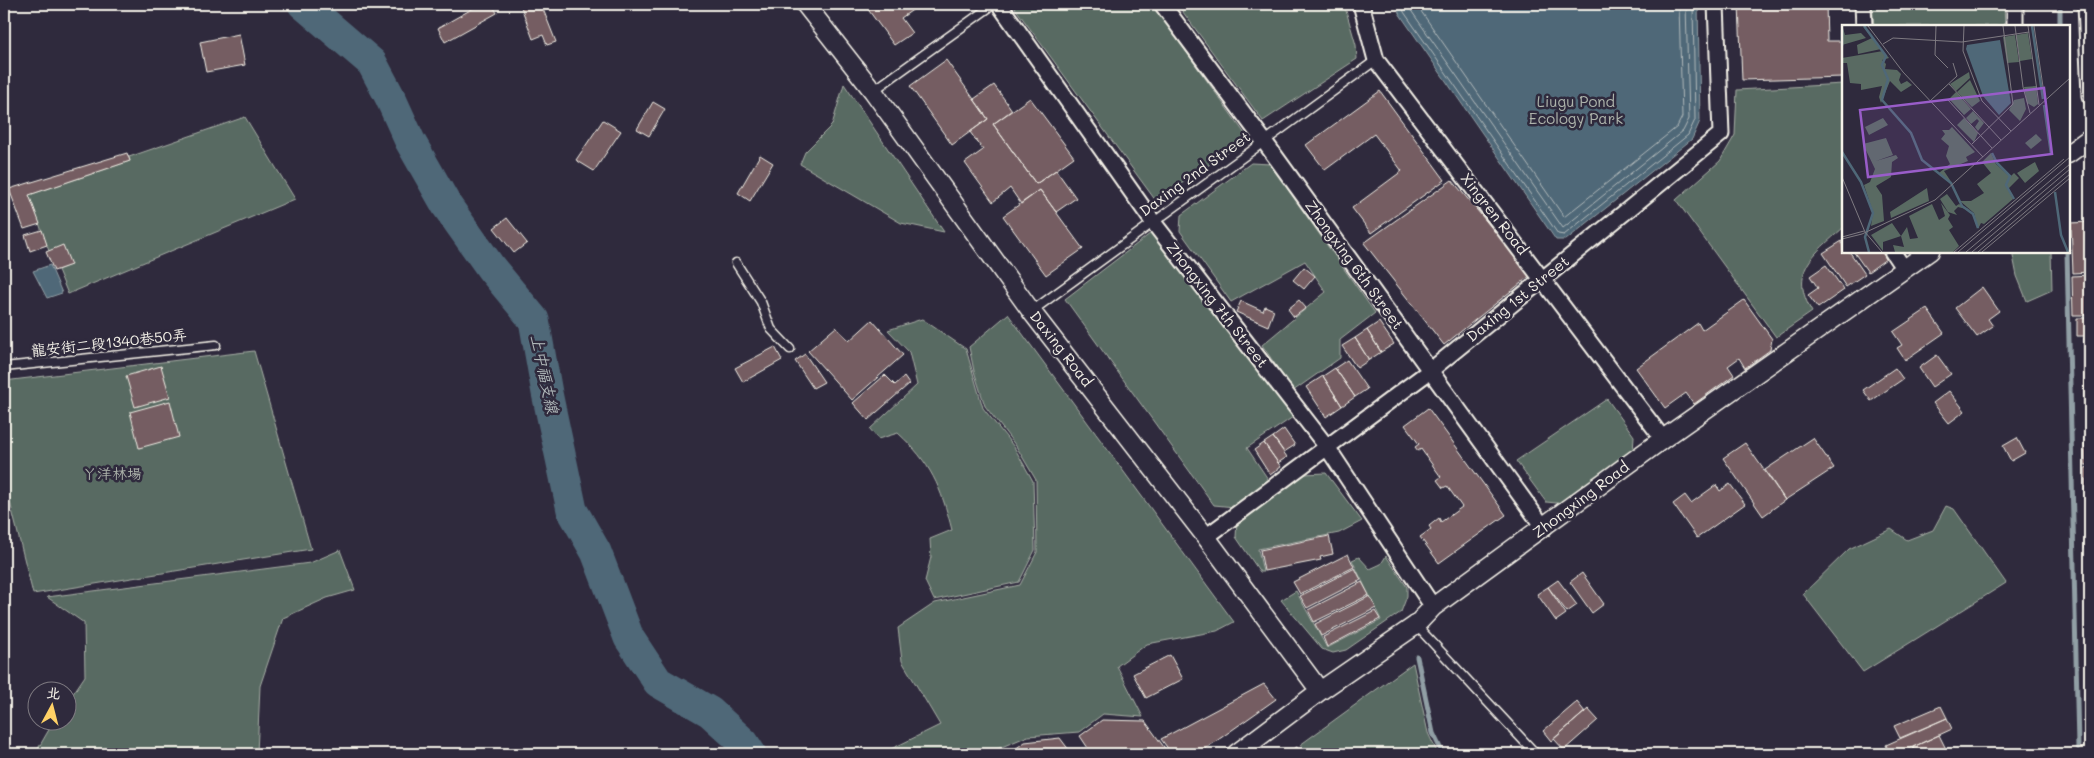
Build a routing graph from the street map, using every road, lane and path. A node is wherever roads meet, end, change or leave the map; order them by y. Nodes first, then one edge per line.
1 (805, 4) edge
2 (994, 4) edge
3 (999, 4) edge
4 (1162, 4) edge
5 (1361, 4) edge
6 (1716, 4) edge
7 (1863, 4) edge
8 (2015, 4) edge
9 (2086, 4) edge
10 (1864, 25) edge
11 (2015, 25) edge
12 (1376, 60) junction
13 (873, 92) junction
14 (2090, 96) edge
15 (1264, 141) junction
16 (2086, 141) edge
17 (2069, 153) edge
18 (1153, 222) junction
19 (1893, 252) edge
20 (1929, 252) edge
21 (736, 263) dead end
22 (1904, 269) junction
23 (1543, 278) junction
24 (1031, 311) junction
25 (216, 345) dead end
26 (790, 349) dead end
27 (4, 368) edge
28 (1431, 370) junction
29 (1663, 439) junction
30 (1327, 447) junction
31 (1544, 528) junction
32 (1206, 537) junction
33 (1433, 607) junction
34 (1416, 625) junction
35 (1320, 691) junction
36 (1236, 754) edge
37 (1536, 754) edge

1 - 13 street, Daxing Road
2 - 13 lane
3 - 18 street, Zhongxing 7th Street
4 - 15 street, Zhongxing 6th Street
5 - 12 street, Xingren Road
6 - 23 street, Daxing 1st Street
7 - 10 street
8 - 11 street
9 - 14 street
12 - 15 lane, Daxing 2nd Street
12 - 23 street, Xingren Road
13 - 24 street, Daxing Road
15 - 18 lane, Daxing 2nd Street
15 - 28 street, Zhongxing 6th Street
16 - 17 street
18 - 24 lane, Daxing 2nd Street
18 - 30 street, Zhongxing 7th Street
19 - 22 street
20 - 22 street, Zhongxing Road
21 - 26 lane
22 - 29 street, Zhongxing Road
23 - 28 street, Daxing 1st Street
23 - 29 street, Xingren Road
24 - 32 street, Daxing Road
25 - 27 lane, 龍安街二段1340巷50弄
28 - 30 street, Daxing 1st Street
28 - 31 street, Zhongxing 6th Street
29 - 31 street, Zhongxing Road
30 - 32 street, Daxing 1st Street
30 - 33 street, Zhongxing 7th Street
31 - 33 street, Zhongxing Road
32 - 35 street, Daxing Road
33 - 34 street, Zhongxing Road
34 - 35 street, Zhongxing Road
34 - 37 lane
35 - 36 street, Zhongxing Road

